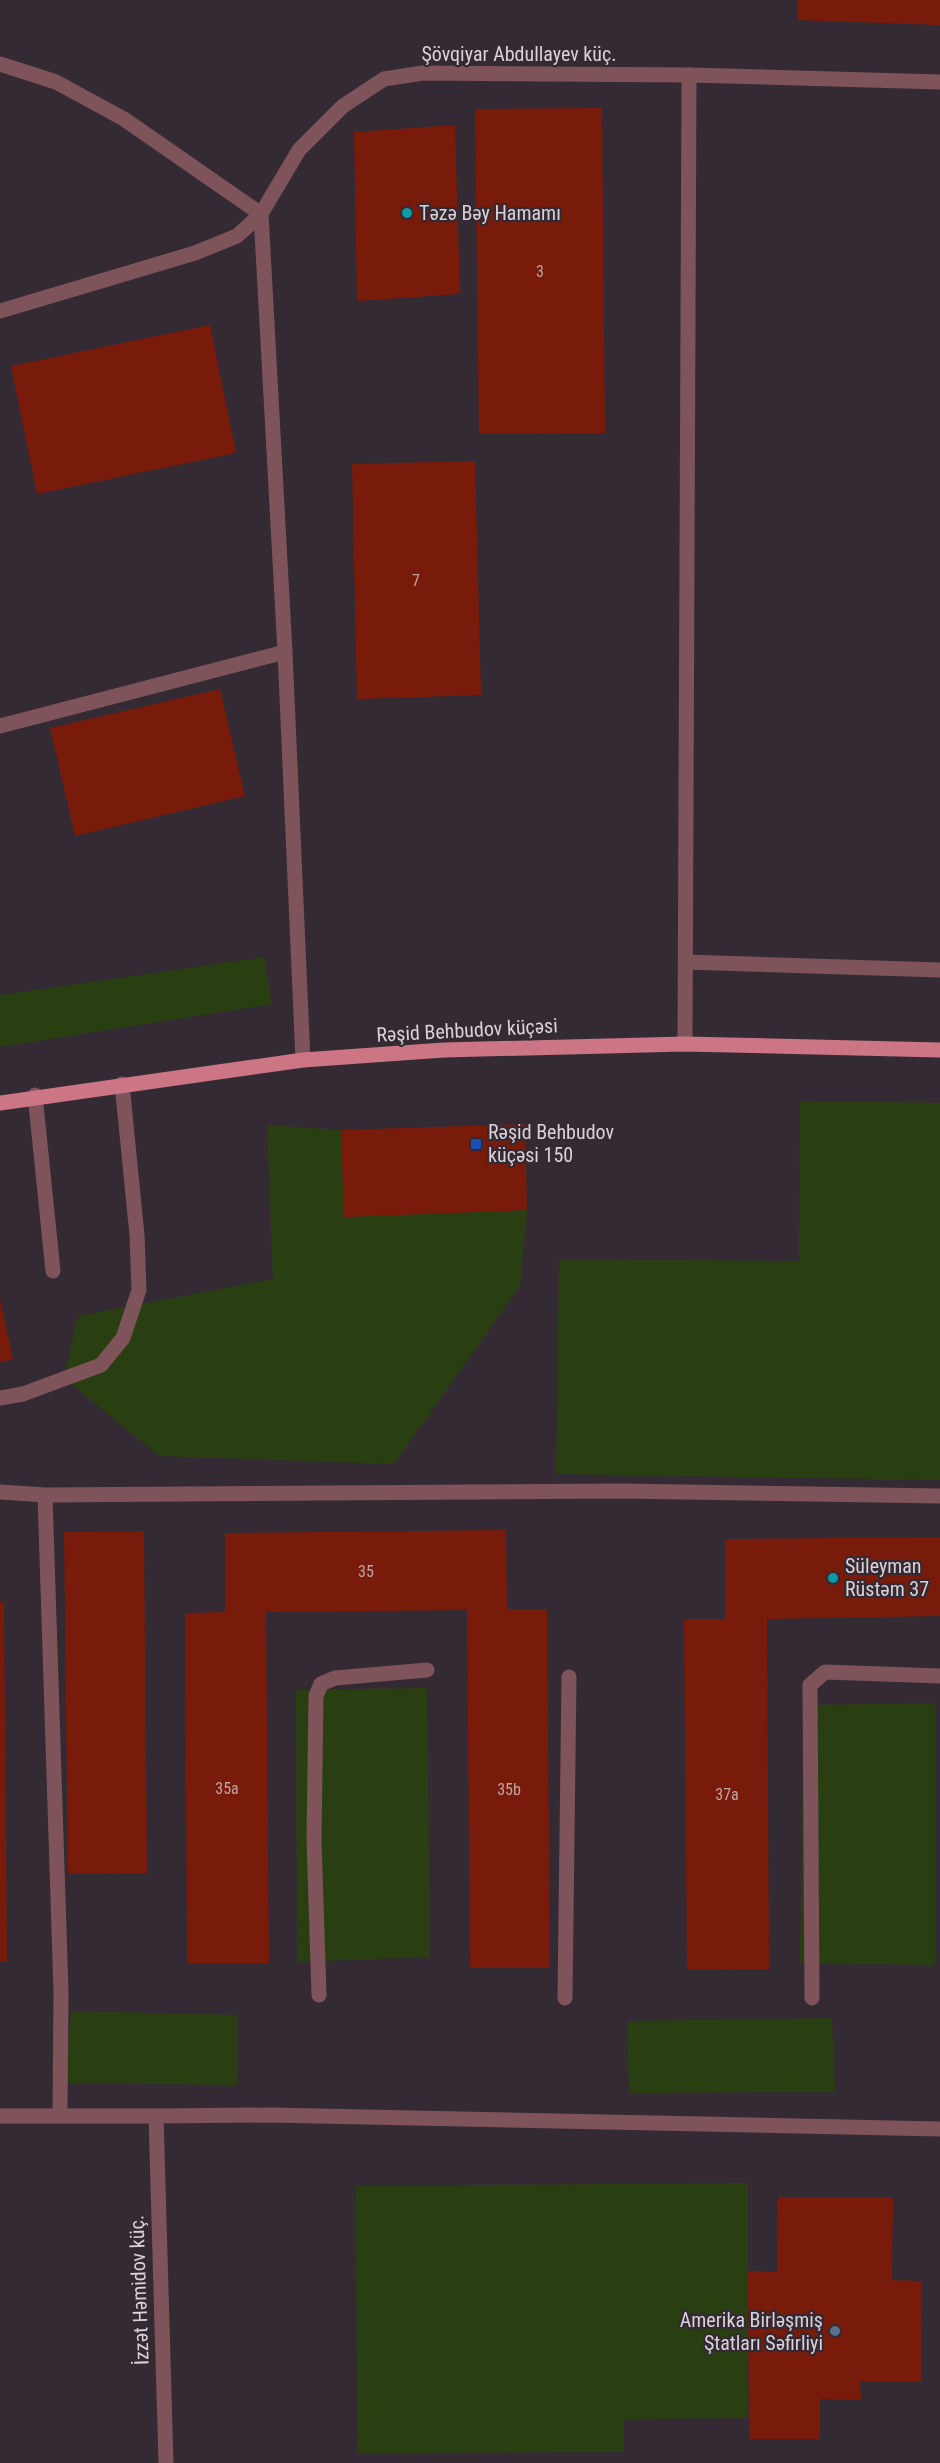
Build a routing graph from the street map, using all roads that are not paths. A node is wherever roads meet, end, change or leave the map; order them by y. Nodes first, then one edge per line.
1 (0, 64) edge
2 (689, 75) junction
3 (940, 82) edge
4 (261, 214) junction
5 (0, 311) edge
6 (285, 652) junction
7 (0, 726) edge
8 (686, 962) junction
9 (940, 970) edge
10 (685, 1044) junction
11 (940, 1050) edge
12 (303, 1060) junction
13 (122, 1084) junction
14 (35, 1095) junction
15 (0, 1102) edge
16 (53, 1271) dead end
17 (0, 1398) edge
18 (0, 1492) edge
19 (45, 1495) junction
20 (940, 1496) edge
21 (427, 1670) dead end
22 (940, 1676) edge
23 (569, 1677) dead end
24 (319, 1995) dead end
25 (565, 1998) dead end
26 (812, 1998) dead end
27 (60, 2114) junction
28 (0, 2116) edge
29 (156, 2116) junction
30 (940, 2129) edge
31 (166, 2463) edge

1 - 4 street
2 - 3 street, Şövqiyar Abdullayev küç.
2 - 4 street, Şövqiyar Abdullayev küç.
2 - 8 street
4 - 5 street, Şövqiyar Abdullayev küç.
4 - 6 street
6 - 7 street
6 - 12 street
8 - 9 street
8 - 10 street
10 - 11 main road, Rəşid Behbudov küçəsi
10 - 12 main road, Rəşid Behbudov küçəsi
12 - 13 main road, Rəşid Behbudov küçəsi
13 - 14 main road, Rəşid Behbudov küçəsi
13 - 17 street
14 - 15 main road, Rəşid Behbudov küçəsi
14 - 16 street
18 - 19 street
19 - 20 street
19 - 27 street
21 - 24 street
22 - 26 street
23 - 25 street
27 - 28 street
27 - 29 street
29 - 30 street
29 - 31 street, İzzət Həmidov küç.

